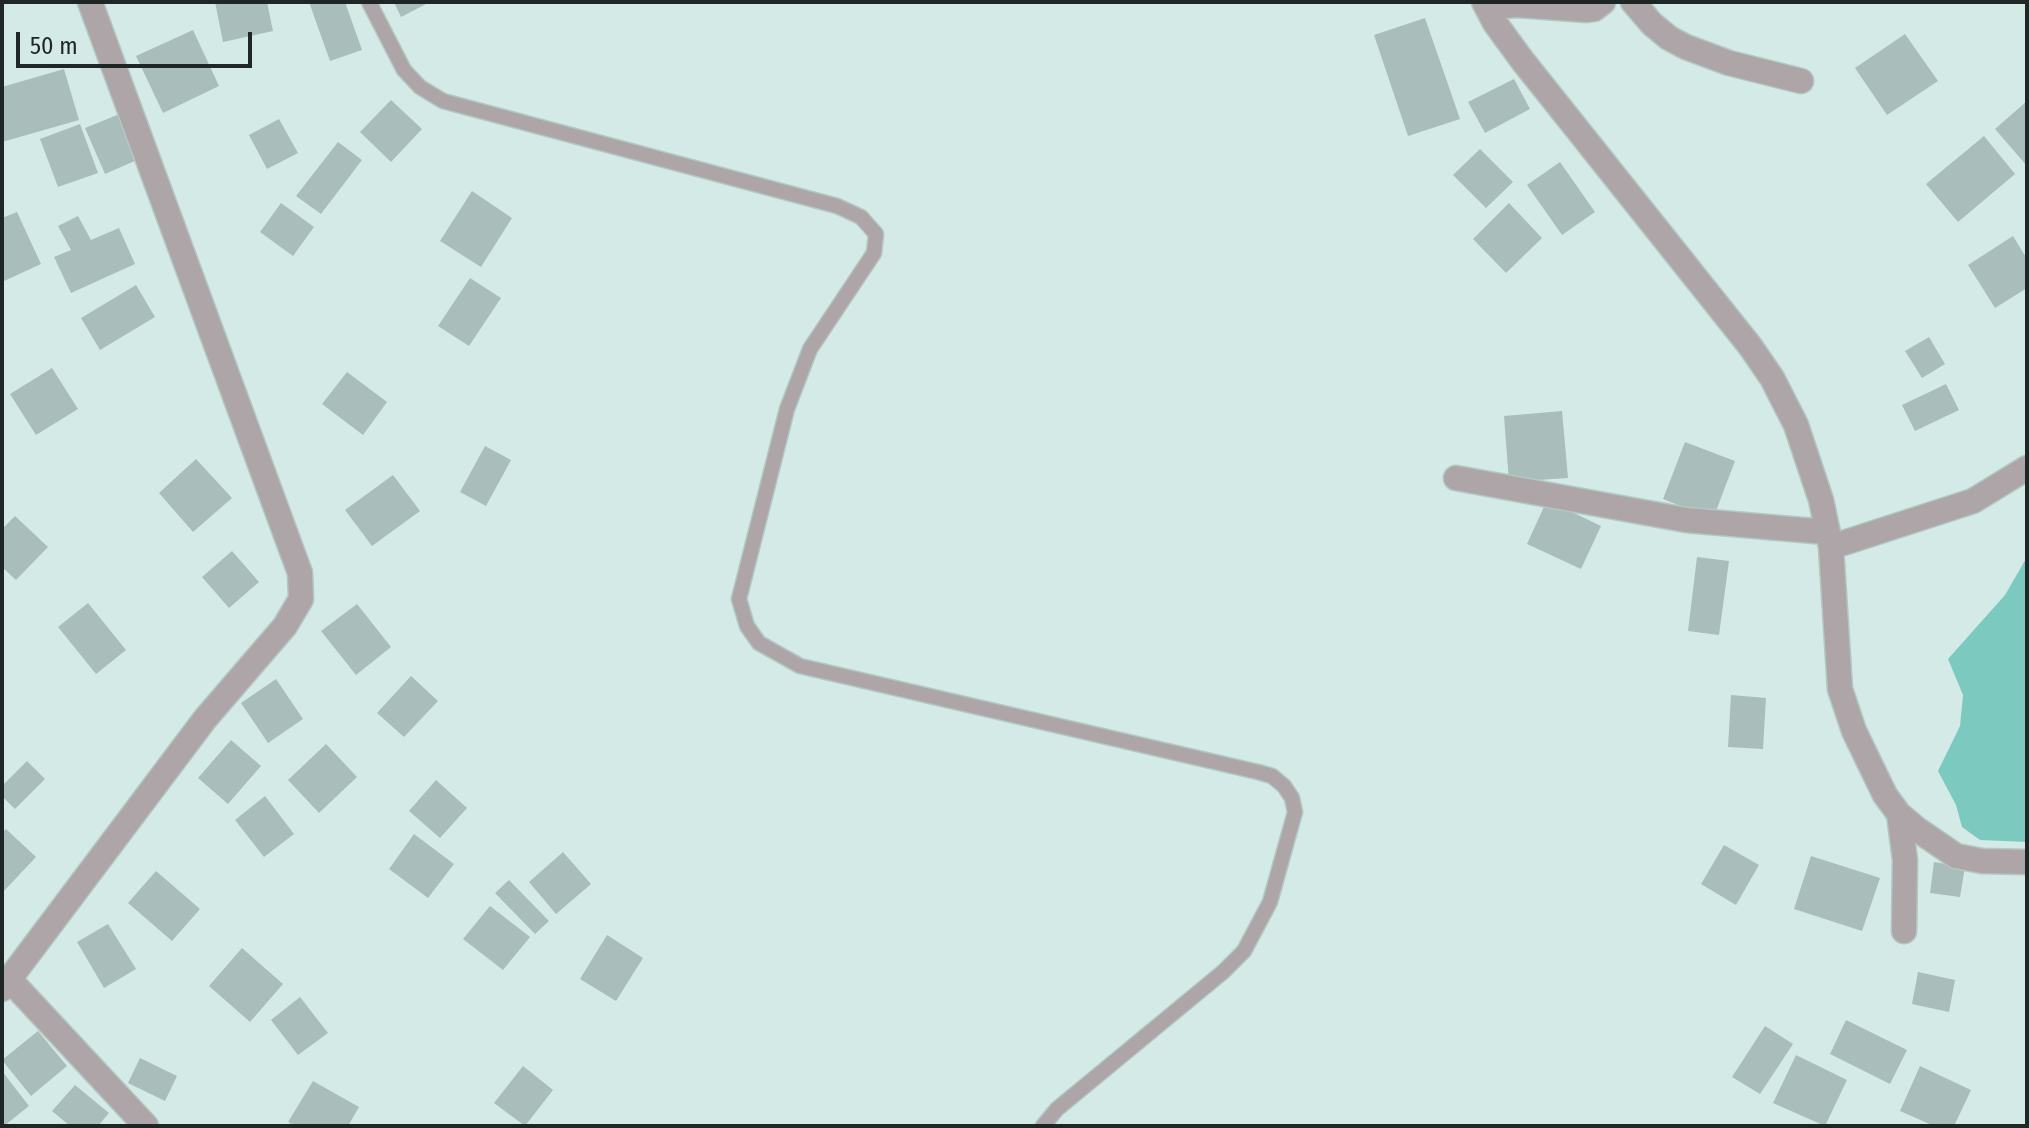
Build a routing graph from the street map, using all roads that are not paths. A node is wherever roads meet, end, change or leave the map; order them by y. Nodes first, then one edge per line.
1 (90, 2) edge
2 (369, 2) edge
3 (1603, 2) edge
4 (1633, 2) edge
5 (1486, 5) edge
6 (1801, 81) dead end
7 (2027, 468) edge
8 (1456, 478) dead end
9 (1828, 539) junction
10 (1899, 814) junction
11 (2027, 862) edge
12 (1904, 931) dead end
13 (6, 984) edge
14 (146, 1126) edge
15 (1043, 1126) edge

1 - 13 street
2 - 15 lane
3 - 5 street
4 - 6 street
5 - 9 street
7 - 9 street
8 - 9 street
9 - 10 street
10 - 11 street
10 - 12 street
13 - 14 street

